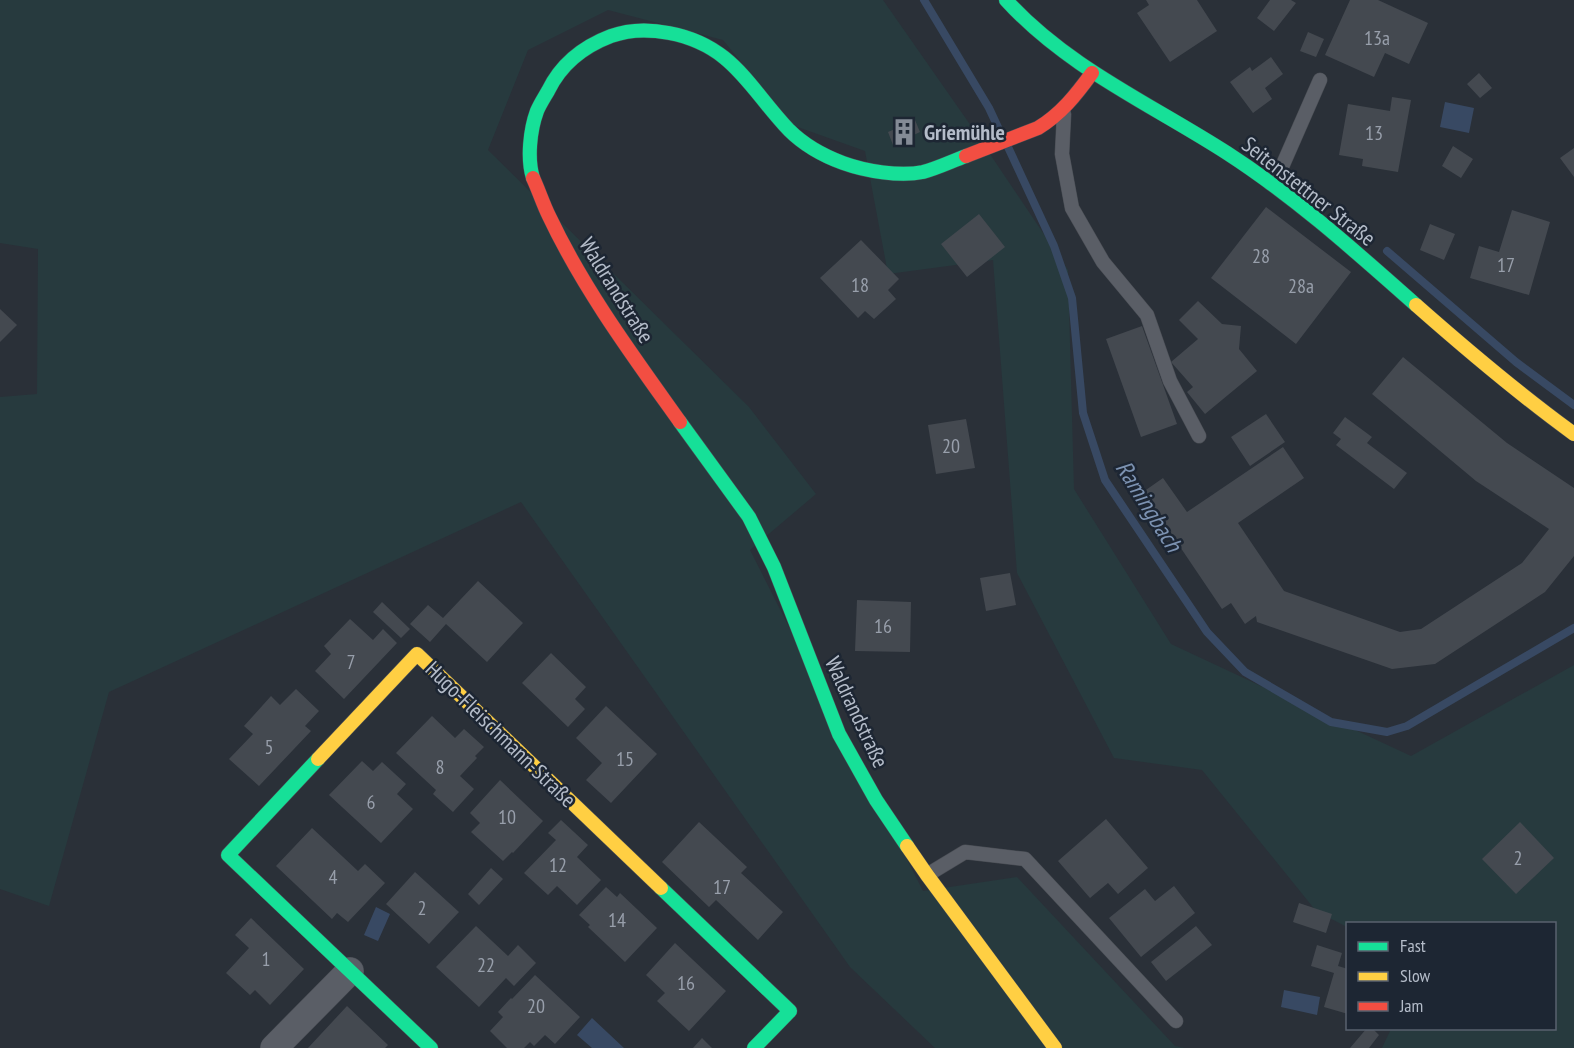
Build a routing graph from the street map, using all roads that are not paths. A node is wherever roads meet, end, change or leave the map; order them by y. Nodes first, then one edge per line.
1 (1006, 0) edge
2 (1092, 73) junction
3 (1320, 80) dead end
4 (1065, 110) junction
5 (1270, 183) junction
6 (1574, 434) edge
7 (1199, 436) dead end
8 (927, 875) junction
9 (350, 971) junction
10 (1176, 1021) dead end
11 (274, 1048) edge
12 (431, 1048) edge
13 (754, 1048) edge
14 (1055, 1048) edge

1 - 2 street, Seitenstettner Straße
2 - 4 street, Waldrandstraße
2 - 5 street, Seitenstettner Straße
3 - 5 lane
4 - 7 lane
4 - 8 street, Waldrandstraße
5 - 6 street, Seitenstettner Straße
8 - 10 lane
8 - 14 street, Waldrandstraße
9 - 11 street
9 - 12 street, Hugo-Fleischmann-Straße
9 - 13 street, Hugo-Fleischmann-Straße

